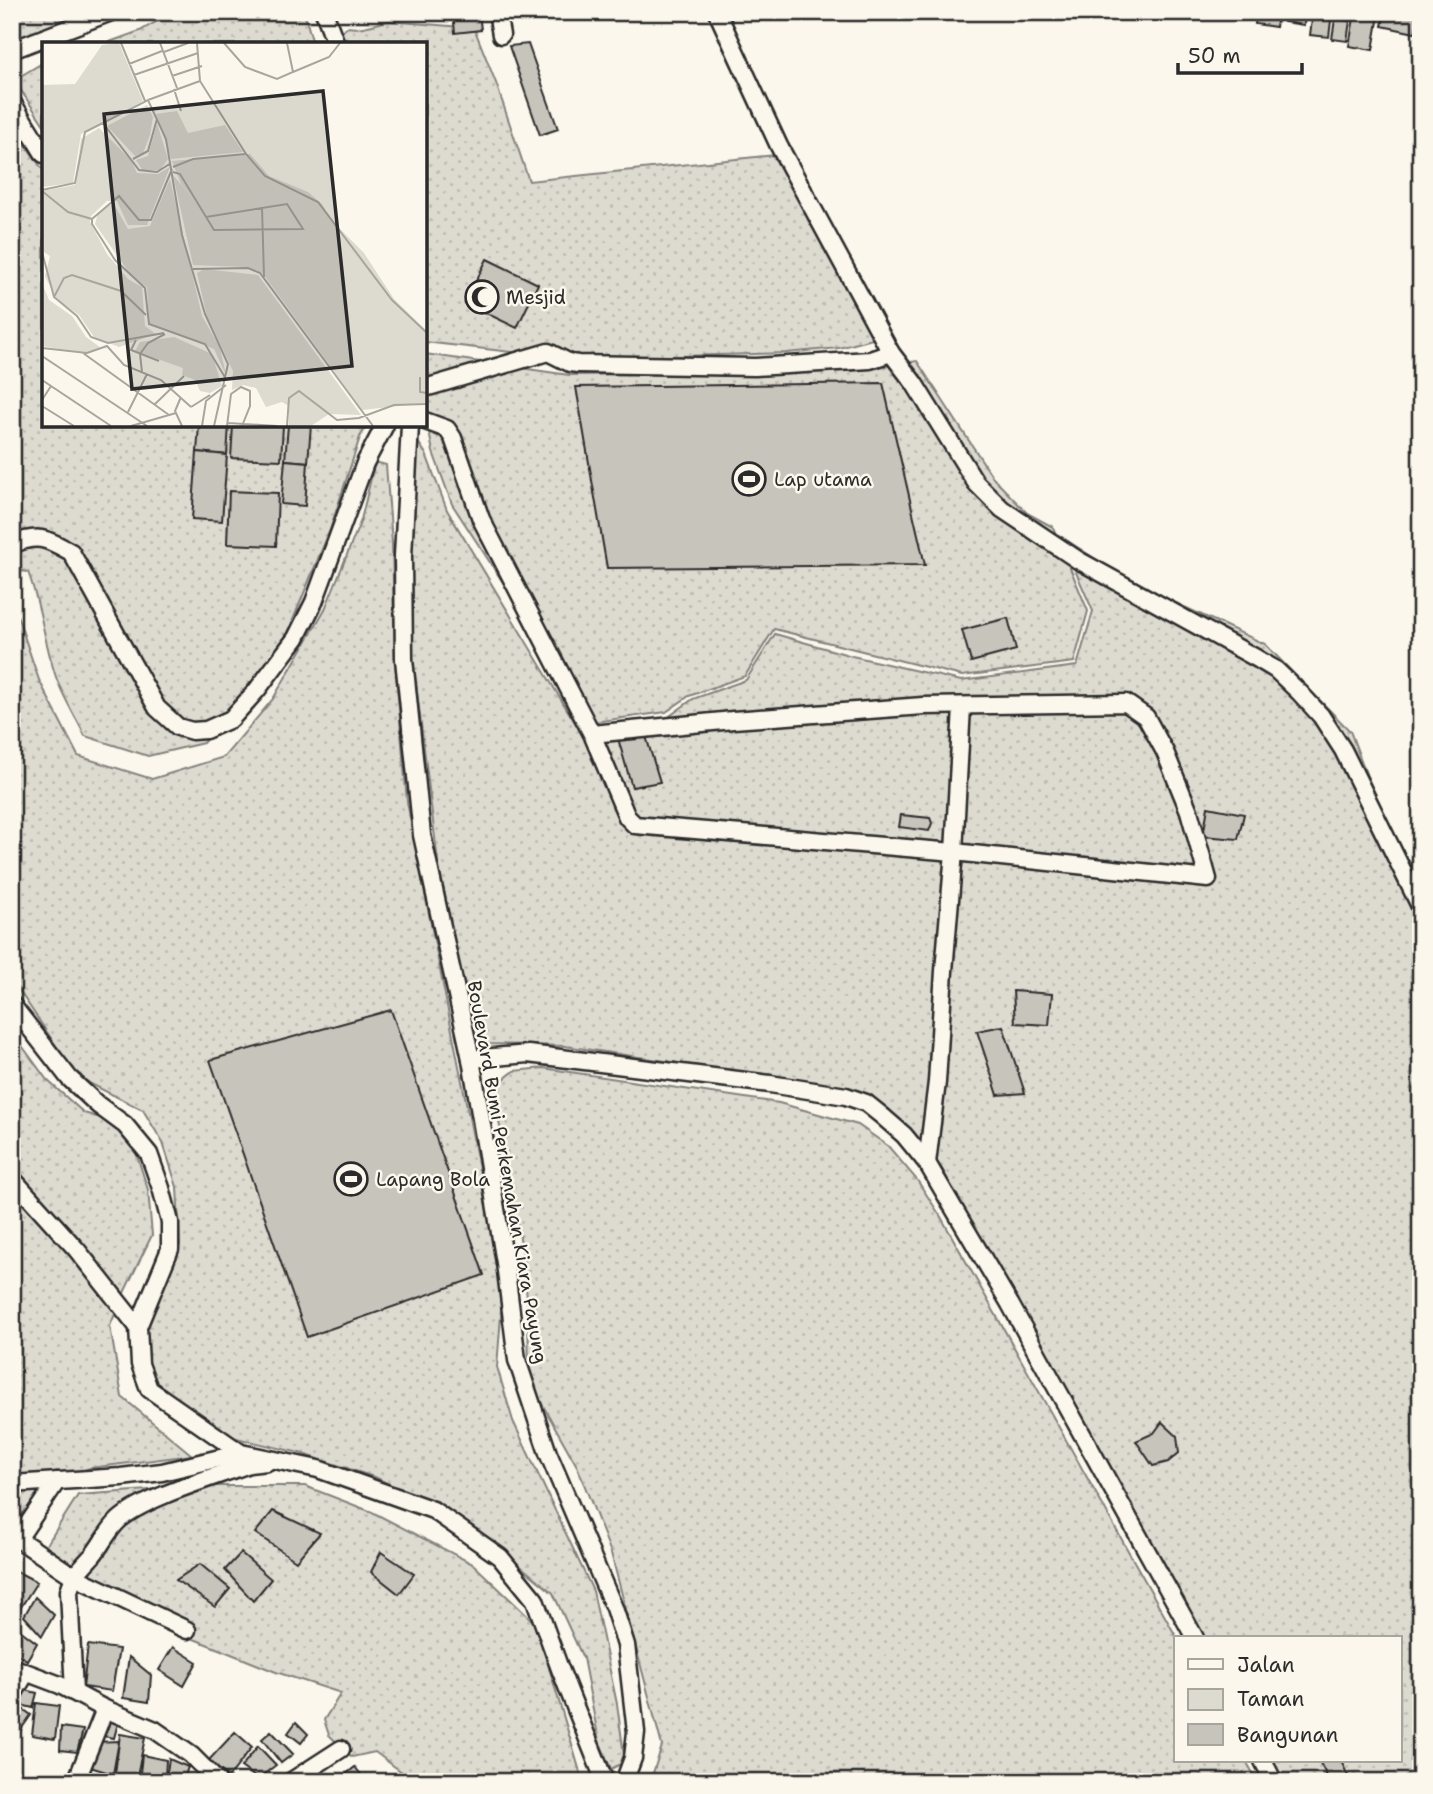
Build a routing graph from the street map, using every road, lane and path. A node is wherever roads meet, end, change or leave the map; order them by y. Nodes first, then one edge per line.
1 (111, 12) edge
2 (324, 12) edge
3 (496, 12) edge
4 (717, 12) edge
5 (502, 35) dead end
6 (335, 42) edge
7 (12, 50) edge
8 (12, 102) edge
9 (42, 150) edge
10 (891, 354) junction
11 (427, 387) edge
12 (427, 422) edge
13 (384, 427) edge
14 (410, 427) edge
15 (12, 545) edge
16 (962, 707) junction
17 (592, 734) junction
18 (954, 852) junction
19 (1421, 908) edge
20 (12, 1005) edge
21 (471, 1059) junction
22 (927, 1163) junction
23 (12, 1178) edge
24 (138, 1327) junction
25 (241, 1453) junction
26 (283, 1461) junction
27 (57, 1481) junction
28 (12, 1484) edge
29 (73, 1576) junction
30 (187, 1630) dead end
31 (1194, 1636) edge
32 (19, 1670) edge
33 (74, 1692) junction
34 (12, 1696) edge
35 (105, 1709) junction
36 (341, 1749) dead end
37 (1264, 1762) edge
38 (76, 1782) edge
39 (218, 1782) edge
40 (290, 1782) edge
41 (605, 1782) edge
42 (624, 1782) edge
43 (1275, 1782) edge

1 - 7 street
2 - 6 street
3 - 5 street
4 - 10 street
8 - 9 street
10 - 11 street
10 - 19 street
12 - 17 street
13 - 15 street
14 - 21 street, Boulevard Bumi Perkemahan Kiara Payung
16 - 17 street
16 - 18 street
16 - 18 street
17 - 18 street
18 - 22 street
20 - 24 street
21 - 22 street
21 - 42 street, Boulevard Bumi Perkemahan Kiara Payung
22 - 31 street
23 - 24 street
24 - 25 street
25 - 26 street
25 - 27 street
26 - 29 street
26 - 41 street
27 - 28 street
27 - 29 street
29 - 30 street
29 - 33 street
32 - 33 street
32 - 34 street
33 - 35 street
35 - 38 street
35 - 39 street
36 - 40 street
37 - 43 street

